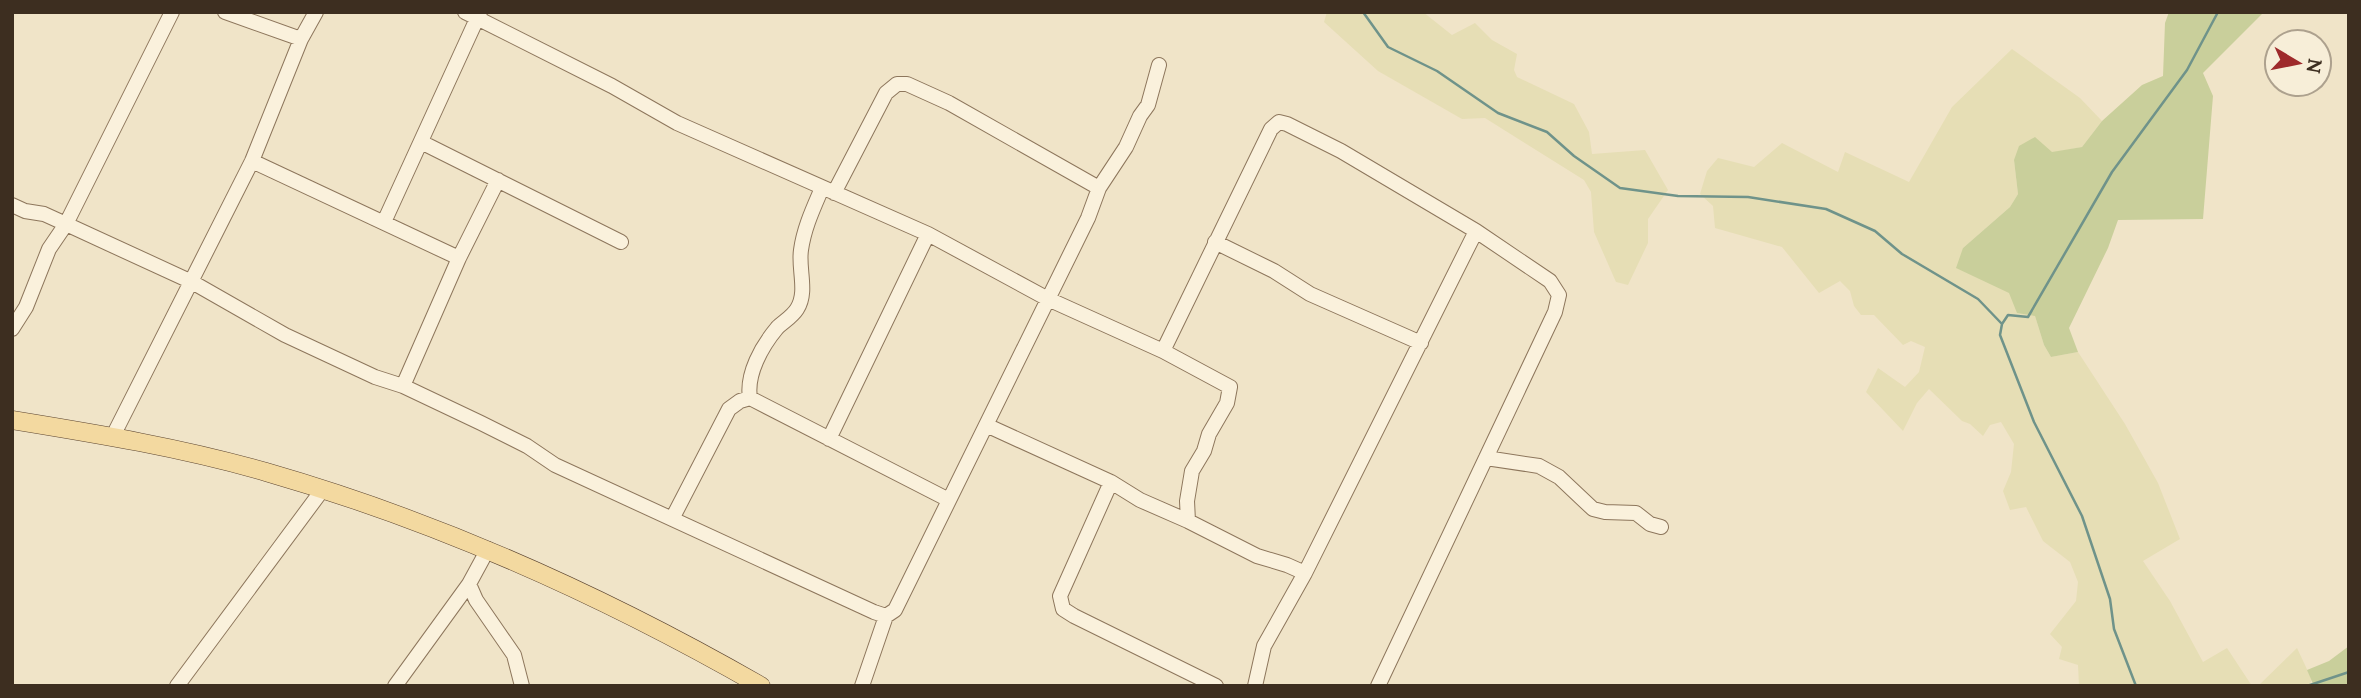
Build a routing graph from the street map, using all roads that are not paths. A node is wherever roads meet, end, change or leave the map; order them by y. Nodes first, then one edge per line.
1 (172, 12) edge
2 (225, 12) edge
3 (316, 12) edge
4 (474, 14) edge
5 (301, 40) junction
6 (1159, 65) dead end
7 (421, 142) junction
8 (252, 161) junction
9 (498, 180) junction
10 (1099, 188) junction
11 (828, 191) junction
12 (12, 205) edge
13 (384, 222) junction
14 (66, 224) junction
15 (1476, 231) junction
16 (928, 234) junction
17 (621, 242) dead end
18 (1214, 242) junction
19 (459, 258) junction
20 (192, 282) junction
21 (1048, 299) junction
22 (12, 329) edge
23 (1421, 343) junction
24 (1163, 351) junction
25 (403, 386) junction
26 (750, 398) junction
27 (12, 420) edge
28 (986, 425) junction
29 (113, 436) junction
30 (829, 439) junction
31 (1486, 458) junction
32 (1111, 482) junction
33 (323, 489) junction
34 (949, 500) junction
35 (672, 519) junction
36 (1188, 521) junction
37 (1661, 527) dead end
38 (488, 549) junction
39 (1305, 573) junction
40 (469, 584) junction
41 (886, 616) junction
42 (177, 686) edge
43 (395, 686) edge
44 (522, 686) edge
45 (761, 686) edge
46 (862, 686) edge
47 (1216, 686) edge
48 (1255, 686) edge
49 (1378, 686) edge

1 - 14 street
2 - 5 street
3 - 5 street
4 - 7 street
4 - 11 street
5 - 8 street
6 - 10 street
7 - 9 street
7 - 13 street
8 - 13 street
8 - 20 street
9 - 17 street
9 - 19 street
10 - 11 street
10 - 21 street
11 - 16 street
11 - 26 street
12 - 14 street
13 - 19 street
14 - 20 street
14 - 22 street
15 - 18 street
15 - 23 street
15 - 31 street
16 - 21 street
16 - 30 street
18 - 23 street
18 - 24 street
19 - 25 street
20 - 25 street
20 - 29 street
21 - 24 street
21 - 28 street
23 - 39 street
24 - 36 street
25 - 35 street
26 - 30 street
26 - 35 street
27 - 29 main road
28 - 32 street
28 - 34 street
29 - 33 main road
30 - 34 street
31 - 37 street
31 - 49 street
32 - 36 street
32 - 47 street
33 - 38 main road
33 - 42 street
34 - 41 street
35 - 41 street
36 - 39 street
38 - 40 street
38 - 45 main road
39 - 48 street
40 - 43 street
40 - 44 street
41 - 46 street

